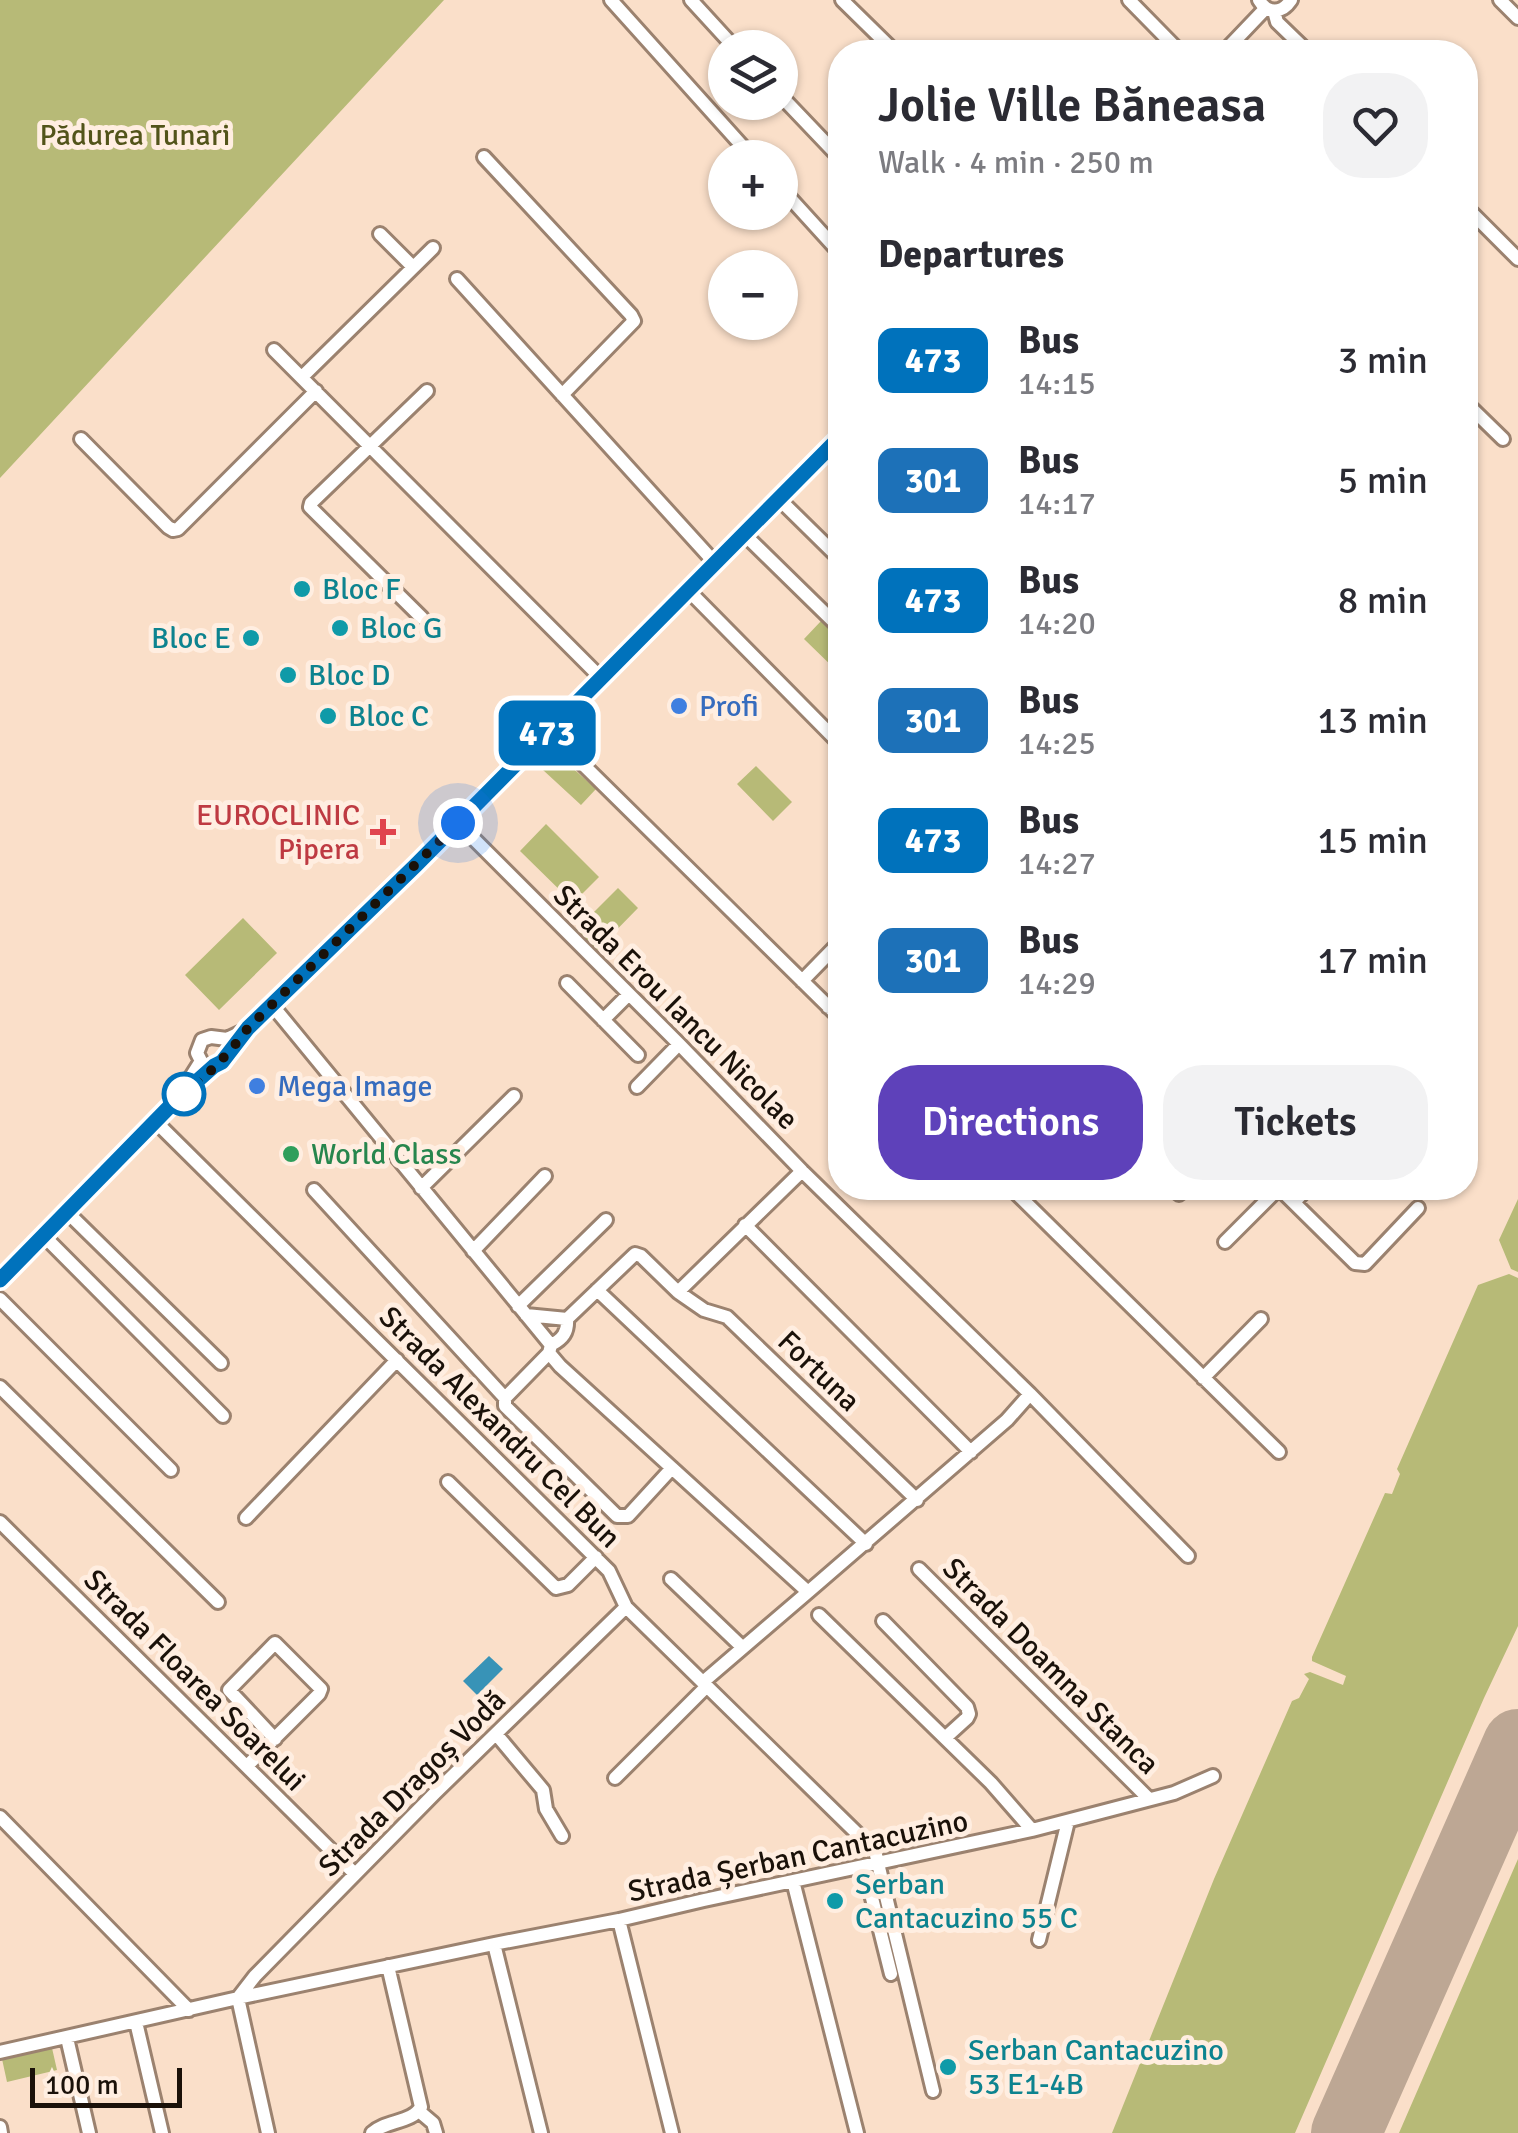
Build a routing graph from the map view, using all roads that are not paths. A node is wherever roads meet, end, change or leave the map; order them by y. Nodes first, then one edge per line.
1 (611, 0) edge
2 (691, 0) edge
3 (842, 0) edge
4 (1129, 0) edge
5 (1290, 0) edge
6 (1500, 0) edge
7 (1266, 7) edge
8 (1518, 18) edge
9 (718, 30) edge
10 (883, 40) edge
11 (1168, 40) edge
12 (1235, 40) edge
13 (1296, 40) edge
14 (798, 113) edge
15 (737, 140) edge
16 (828, 145) edge
17 (484, 157) dead end
18 (798, 207) edge
19 (1478, 219) edge
20 (380, 234) dead end
21 (828, 241) edge
22 (433, 248) dead end
23 (1518, 258) edge
24 (413, 267) junction
25 (457, 279) dead end
26 (274, 350) dead end
27 (302, 376) junction
28 (316, 391) junction
29 (427, 391) dead end
30 (562, 395) junction
31 (1478, 415) edge
32 (81, 439) dead end
33 (1503, 439) dead end
34 (370, 446) junction
35 (828, 449) edge
36 (779, 499) junction
37 (744, 534) junction
38 (828, 547) edge
39 (715, 563) junction
40 (688, 590) junction
41 (828, 616) edge
42 (422, 618) dead end
43 (601, 678) junction
44 (549, 731) junction
45 (828, 732) edge
46 (458, 823) junction
47 (828, 954) edge
48 (802, 981) junction
49 (567, 983) dead end
50 (629, 994) junction
51 (272, 1005) junction
52 (828, 1007) edge
53 (603, 1020) junction
54 (248, 1028) junction
55 (220, 1039) junction
56 (679, 1044) junction
57 (638, 1056) dead end
58 (213, 1061) junction
59 (637, 1087) dead end
60 (514, 1096) dead end
61 (156, 1121) junction
62 (802, 1171) junction
63 (545, 1176) dead end
64 (422, 1188) junction
65 (314, 1190) dead end
66 (828, 1196) edge
67 (832, 1200) edge
68 (1023, 1200) edge
69 (1268, 1200) edge
70 (1294, 1202) edge
71 (1418, 1208) dead end
72 (67, 1212) junction
73 (606, 1220) dead end
74 (744, 1225) junction
75 (44, 1236) junction
76 (1225, 1242) dead end
77 (474, 1251) junction
78 (0, 1280) edge
79 (597, 1290) junction
80 (678, 1292) junction
81 (0, 1299) edge
82 (522, 1310) junction
83 (1262, 1318) dead end
84 (567, 1319) junction
85 (550, 1349) junction
86 (397, 1360) junction
87 (221, 1363) dead end
88 (1203, 1378) junction
89 (0, 1387) edge
90 (1030, 1394) junction
91 (505, 1398) junction
92 (223, 1416) dead end
93 (971, 1452) junction
94 (1278, 1452) dead end
95 (672, 1468) junction
96 (171, 1470) dead end
97 (448, 1482) dead end
98 (917, 1500) junction
99 (246, 1518) dead end
100 (0, 1522) edge
101 (866, 1544) junction
102 (1188, 1556) dead end
103 (596, 1558) junction
104 (919, 1569) dead end
105 (671, 1578) dead end
106 (808, 1592) junction
107 (218, 1602) dead end
108 (626, 1606) junction
109 (819, 1614) dead end
110 (883, 1621) dead end
111 (742, 1647) junction
112 (705, 1684) junction
113 (496, 1734) junction
114 (945, 1738) junction
115 (275, 1739) junction
116 (247, 1766) junction
117 (1213, 1776) dead end
118 (615, 1778) dead end
119 (1148, 1798) junction
120 (0, 1817) edge
121 (1068, 1821) junction
122 (1032, 1830) junction
123 (562, 1836) dead end
124 (871, 1864) junction
125 (355, 1874) junction
126 (793, 1881) junction
127 (621, 1926) junction
128 (1039, 1940) dead end
129 (494, 1944) junction
130 (388, 1966) junction
131 (891, 1974) dead end
132 (238, 1998) junction
133 (189, 2010) junction
134 (136, 2022) junction
135 (66, 2038) junction
136 (0, 2052) edge
137 (933, 2090) dead end
138 (420, 2112) junction
139 (89, 2133) edge
140 (162, 2133) edge
141 (268, 2133) edge
142 (372, 2133) edge
143 (436, 2133) edge
144 (540, 2133) edge
145 (672, 2133) edge
146 (857, 2133) edge

1 - 15 street
2 - 9 street
3 - 10 street
4 - 11 street
5 - 7 street
6 - 8 street
7 - 12 street
7 - 13 street
14 - 16 street
17 - 30 street
18 - 21 street
19 - 23 street
20 - 24 street
22 - 24 street
24 - 27 street
25 - 30 street
26 - 27 street
27 - 28 street
28 - 32 street
28 - 34 street
29 - 34 street
30 - 39 street
31 - 33 street
34 - 42 street
34 - 43 street
35 - 36 street
36 - 37 street
36 - 38 street
37 - 39 street
37 - 41 street
39 - 40 street
40 - 43 street
40 - 45 street
43 - 44 street
44 - 46 street
44 - 48 street
46 - 50 street, Strada Erou Iancu Nicolae
46 - 51 street
47 - 48 street
48 - 52 street
49 - 53 street
50 - 53 street
50 - 56 street, Strada Erou Iancu Nicolae
51 - 54 street
51 - 64 street
53 - 57 street
54 - 55 street
54 - 58 street
55 - 58 street
55 - 58 street
56 - 59 street
56 - 62 street, Strada Erou Iancu Nicolae
58 - 61 street
60 - 64 street
61 - 72 street
61 - 86 street, Strada Alexandru Cel Bun
62 - 66 street, Strada Erou Iancu Nicolae
62 - 74 street
63 - 77 street
64 - 77 street
65 - 91 street
67 - 90 street, Strada Erou Iancu Nicolae
68 - 88 street
69 - 76 street
70 - 71 street
72 - 75 street
72 - 87 street
73 - 82 street
74 - 80 street
74 - 93 street
75 - 78 street
75 - 92 street
77 - 82 street
79 - 80 street, Fortuna
79 - 84 street
79 - 101 street
80 - 98 street, Fortuna
81 - 96 street
82 - 84 street
82 - 85 street
83 - 88 street
84 - 85 street
85 - 91 street
85 - 95 street
86 - 99 street
86 - 103 street, Strada Alexandru Cel Bun
88 - 94 street
89 - 107 street
90 - 93 street
90 - 102 street, Strada Erou Iancu Nicolae
91 - 95 street
93 - 98 street
95 - 106 street
97 - 103 street
98 - 101 street
100 - 116 street, Strada Floarea Soarelui
101 - 106 street
103 - 108 street, Strada Alexandru Cel Bun
104 - 119 street, Strada Doamna Stanca
105 - 111 street
106 - 111 street
108 - 112 street, Strada Alexandru Cel Bun
108 - 113 street, Strada Dragoș Vodă
109 - 114 street
110 - 114 street
111 - 112 street
112 - 118 street
112 - 124 street, Strada Alexandru Cel Bun
113 - 123 street
113 - 125 street, Strada Dragoș Vodă
114 - 122 street
115 - 115 street
115 - 116 street
116 - 125 street, Strada Floarea Soarelui
117 - 119 street, Strada Șerban Cantacuzino
119 - 121 street, Strada Șerban Cantacuzino
120 - 133 street
121 - 122 street, Strada Șerban Cantacuzino
121 - 128 street
122 - 124 street, Strada Șerban Cantacuzino
124 - 126 street, Strada Șerban Cantacuzino
124 - 131 street
124 - 137 street
125 - 132 street, Strada Dragoș Vodă
126 - 127 street, Strada Șerban Cantacuzino
126 - 146 street
127 - 129 street, Strada Șerban Cantacuzino
127 - 145 street
129 - 130 street, Strada Șerban Cantacuzino
129 - 144 street
130 - 132 street, Strada Șerban Cantacuzino
130 - 138 street
132 - 133 street, Strada Șerban Cantacuzino
132 - 141 street
133 - 134 street, Strada Șerban Cantacuzino
134 - 135 street, Strada Șerban Cantacuzino
134 - 140 street
135 - 136 street, Strada Șerban Cantacuzino
135 - 139 street
138 - 142 street
138 - 143 street

